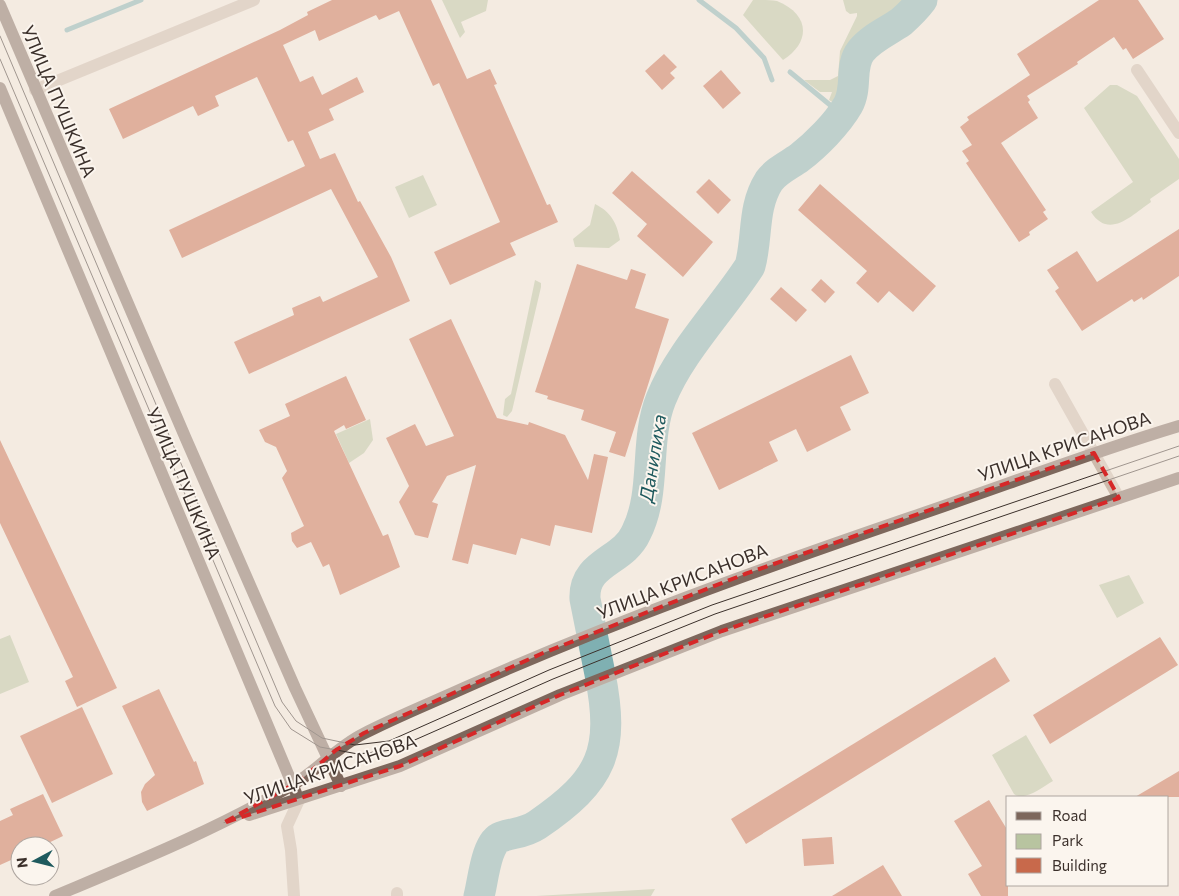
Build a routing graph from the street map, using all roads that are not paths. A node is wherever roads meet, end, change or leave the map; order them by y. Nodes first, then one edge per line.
1 (254, 0) edge
2 (0, 5) edge
3 (1137, 70) dead end
4 (0, 88) edge
5 (35, 90) junction
6 (1179, 133) edge
7 (1055, 384) dead end
8 (1179, 426) edge
9 (1094, 454) junction
10 (1179, 478) edge
11 (1119, 498) junction
12 (328, 756) junction
13 (292, 785) junction
14 (341, 786) junction
15 (299, 800) junction
16 (223, 823) junction
17 (55, 896) edge
18 (294, 896) edge

1 - 5 street
2 - 5 main road, УЛИЦА ПУШКИНА
3 - 6 street
4 - 13 main road, УЛИЦА ПУШКИНА
5 - 12 main road, УЛИЦА ПУШКИНА
7 - 9 street
8 - 9 main road, УЛИЦА КРИСАНОВА
9 - 11 street
9 - 12 main road, УЛИЦА КРИСАНОВА
10 - 11 main road, УЛИЦА КРИСАНОВА
11 - 14 main road, УЛИЦА КРИСАНОВА
12 - 13 main road, УЛИЦА КРИСАНОВА
12 - 14 main road, УЛИЦА ПУШКИНА
13 - 15 main road, УЛИЦА ПУШКИНА
13 - 16 main road, УЛИЦА КРИСАНОВА
14 - 15 main road, УЛИЦА КРИСАНОВА
15 - 16 main road, УЛИЦА КРИСАНОВА
15 - 18 street
16 - 17 main road, УЛИЦА КРИСАНОВА

